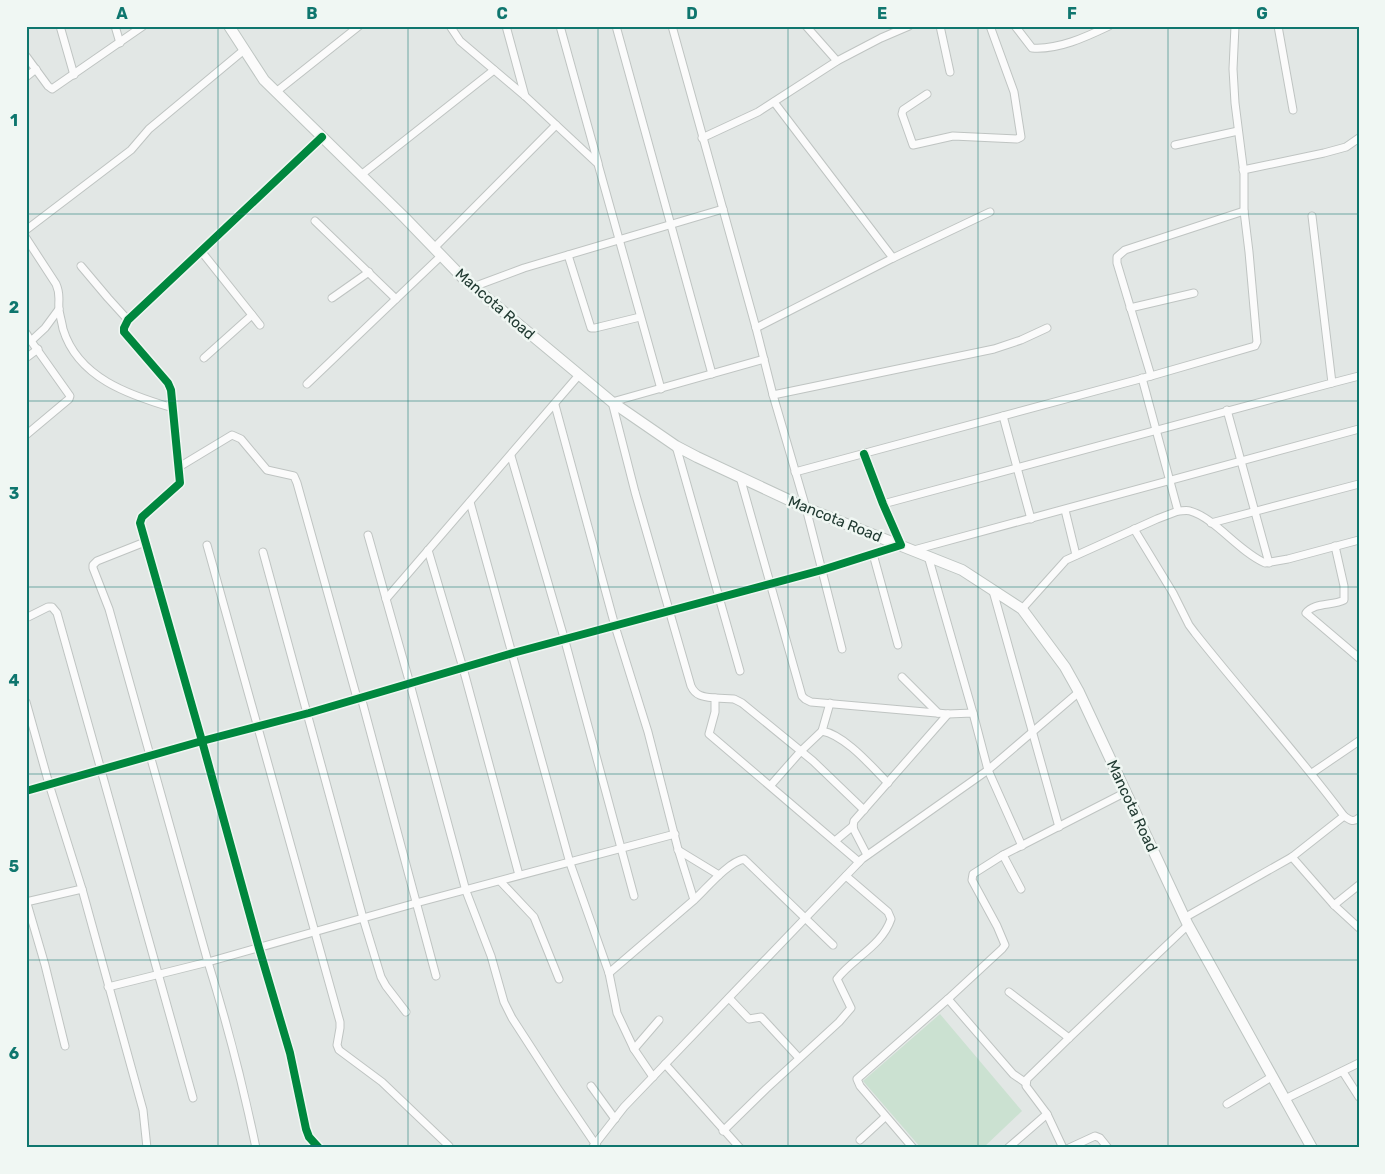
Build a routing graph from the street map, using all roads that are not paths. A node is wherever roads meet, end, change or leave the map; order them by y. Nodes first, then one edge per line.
1 (60, 26) edge
2 (115, 26) edge
3 (143, 26) edge
4 (229, 26) edge
5 (358, 26) edge
6 (450, 26) edge
7 (506, 26) edge
8 (560, 26) edge
9 (616, 26) edge
10 (672, 26) edge
11 (806, 26) edge
12 (909, 26) edge
13 (940, 26) edge
14 (990, 26) edge
15 (1015, 26) edge
16 (1109, 26) edge
17 (1235, 26) edge
18 (1278, 26) edge
19 (120, 43) junction
20 (244, 50) junction
21 (26, 56) edge
22 (837, 61) junction
23 (36, 70) junction
24 (494, 70) junction
25 (950, 72) dead end
26 (74, 75) junction
27 (26, 77) edge
28 (276, 92) junction
29 (927, 94) dead end
30 (525, 96) junction
31 (774, 102) junction
32 (1293, 110) dead end
33 (556, 125) junction
34 (1238, 131) junction
35 (322, 137) junction
36 (702, 138) junction
37 (1359, 138) edge
38 (1175, 145) dead end
39 (598, 164) junction
40 (1243, 170) junction
41 (362, 175) junction
42 (723, 209) junction
43 (1244, 211) junction
44 (990, 212) dead end
45 (1312, 216) dead end
46 (315, 221) dead end
47 (670, 225) junction
48 (26, 230) edge
49 (26, 238) edge
50 (619, 239) junction
51 (201, 252) junction
52 (438, 252) junction
53 (568, 255) junction
54 (893, 258) junction
55 (81, 266) dead end
56 (369, 272) junction
57 (473, 287) junction
58 (1194, 293) dead end
59 (332, 298) dead end
60 (396, 299) junction
61 (1130, 308) junction
62 (59, 309) junction
63 (252, 314) junction
64 (640, 317) junction
65 (128, 320) junction
66 (260, 324) dead end
67 (756, 328) junction
68 (1047, 328) dead end
69 (26, 333) edge
70 (31, 341) junction
71 (38, 349) junction
72 (26, 358) edge
73 (204, 358) dead end
74 (764, 359) junction
75 (712, 374) junction
76 (580, 375) junction
77 (1151, 376) junction
78 (1359, 376) edge
79 (1142, 378) junction
80 (1332, 383) junction
81 (307, 384) dead end
82 (660, 389) junction
83 (773, 395) junction
84 (612, 402) junction
85 (555, 405) junction
86 (173, 408) junction
87 (1227, 410) junction
88 (1003, 416) junction
89 (1156, 430) junction
90 (1359, 430) edge
91 (26, 435) edge
92 (676, 446) junction
93 (864, 454) junction
94 (511, 456) junction
95 (1241, 460) junction
96 (179, 466) junction
97 (1016, 469) junction
98 (796, 472) junction
99 (740, 477) junction
100 (1170, 480) junction
101 (1359, 484) edge
102 (470, 502) junction
103 (883, 504) junction
104 (806, 508) junction
105 (1065, 510) junction
106 (1178, 511) junction
107 (1255, 511) junction
108 (1030, 519) junction
109 (1210, 523) junction
110 (1134, 529) junction
111 (368, 535) dead end
112 (1359, 540) edge
113 (145, 542) junction
114 (207, 545) dead end
115 (902, 545) junction
116 (1335, 546) junction
117 (428, 550) junction
118 (914, 550) junction
119 (263, 552) dead end
120 (873, 554) junction
121 (1076, 555) junction
122 (928, 556) junction
123 (1269, 563) junction
124 (822, 570) junction
125 (770, 583) junction
126 (993, 591) junction
127 (386, 599) junction
128 (718, 599) junction
129 (1022, 609) junction
130 (669, 611) junction
131 (28, 617) dead end
132 (615, 626) junction
133 (565, 640) junction
134 (898, 645) dead end
135 (842, 649) dead end
136 (513, 653) junction
137 (1359, 658) edge
138 (463, 668) junction
139 (740, 671) dead end
140 (902, 677) dead end
141 (410, 684) junction
142 (1080, 692) junction
143 (359, 698) junction
144 (715, 698) junction
145 (26, 702) edge
146 (830, 702) junction
147 (309, 713) junction
148 (938, 713) junction
149 (948, 714) junction
150 (973, 714) junction
151 (257, 727) junction
152 (822, 731) junction
153 (1032, 732) junction
154 (202, 740) junction
155 (1359, 741) edge
156 (801, 751) junction
157 (151, 755) junction
158 (101, 769) junction
159 (988, 770) junction
160 (1312, 773) junction
161 (888, 783) junction
162 (49, 784) junction
163 (771, 785) junction
164 (26, 791) edge
165 (1126, 792) junction
166 (864, 810) junction
167 (1344, 816) junction
168 (1359, 818) edge
169 (853, 826) junction
170 (1059, 827) junction
171 (674, 834) junction
172 (835, 841) junction
173 (1022, 846) junction
174 (621, 848) junction
175 (678, 849) junction
176 (867, 855) junction
177 (1003, 855) junction
178 (1292, 857) junction
179 (859, 862) junction
180 (570, 863) junction
181 (520, 875) junction
182 (719, 875) junction
183 (846, 876) junction
184 (501, 882) junction
185 (1359, 885) edge
186 (82, 889) junction
187 (1021, 889) dead end
188 (466, 891) junction
189 (634, 896) dead end
190 (694, 900) junction
191 (26, 901) edge
192 (416, 903) junction
193 (1334, 904) junction
194 (363, 918) junction
195 (805, 918) junction
196 (1186, 921) junction
197 (1359, 928) edge
198 (315, 932) junction
199 (833, 945) dead end
200 (259, 948) junction
201 (208, 962) junction
202 (609, 973) junction
203 (157, 975) junction
204 (436, 976) dead end
205 (559, 979) dead end
206 (108, 987) junction
207 (1009, 992) dead end
208 (728, 998) junction
209 (948, 999) junction
210 (406, 1012) dead end
211 (659, 1020) dead end
212 (1069, 1038) junction
213 (64, 1046) dead end
214 (634, 1049) junction
215 (799, 1058) junction
216 (1359, 1063) edge
217 (665, 1064) junction
218 (1343, 1072) junction
219 (653, 1076) junction
220 (1273, 1076) junction
221 (1026, 1083) junction
222 (591, 1086) dead end
223 (192, 1098) dead end
224 (1359, 1098) edge
225 (1286, 1099) junction
226 (1227, 1104) dead end
227 (1047, 1114) junction
228 (885, 1117) junction
229 (615, 1119) junction
230 (723, 1131) junction
231 (860, 1140) dead end
232 (450, 1146) dead end
233 (595, 1146) edge
234 (147, 1148) edge
235 (256, 1148) edge
236 (320, 1148) edge
237 (740, 1148) edge
238 (913, 1148) edge
239 (1008, 1148) edge
240 (1062, 1148) edge
241 (1069, 1148) edge
242 (1108, 1148) edge
243 (1312, 1148) edge

1 - 26 street
2 - 19 street
3 - 19 street
4 - 20 main road, Mancota Road
5 - 28 street
6 - 24 street
7 - 30 street
8 - 39 street
9 - 47 street
10 - 36 street
11 - 22 street
12 - 22 street
13 - 25 street
14 - 29 street
15 - 16 street
17 - 34 street
18 - 32 street
19 - 26 street
20 - 28 main road, Mancota Road
20 - 48 street
21 - 23 street
22 - 31 street
23 - 26 street
23 - 27 street
24 - 30 street
24 - 41 street
28 - 35 main road, Mancota Road
30 - 33 street
31 - 36 street
31 - 54 street
33 - 39 street
33 - 52 street
34 - 38 street
34 - 40 street
35 - 41 main road, Mancota Road
35 - 51 street
36 - 42 street
37 - 40 street
39 - 50 street
40 - 43 street
41 - 52 main road, Mancota Road
42 - 47 street
42 - 67 street
43 - 61 street
43 - 77 street
44 - 54 street
45 - 80 street
46 - 56 street
47 - 50 street
47 - 75 street
49 - 62 street
50 - 53 street
50 - 64 street
51 - 63 street
51 - 65 street
52 - 57 main road, Mancota Road
52 - 60 street
53 - 57 street
53 - 64 street
54 - 67 street
55 - 65 street
56 - 59 street
56 - 60 street
57 - 76 main road, Mancota Road
58 - 61 street
60 - 81 street
61 - 77 street
62 - 70 street
62 - 86 street
63 - 66 street
63 - 73 street
64 - 82 street
65 - 86 street
67 - 74 street
68 - 83 street
69 - 70 street
70 - 71 street
71 - 72 street
71 - 91 street
74 - 75 street
74 - 83 street
75 - 82 street
76 - 84 main road, Mancota Road
76 - 85 street
77 - 79 street
78 - 80 street
79 - 88 street
79 - 89 street
80 - 87 street
82 - 84 street
83 - 98 street
84 - 92 main road, Mancota Road
84 - 130 street
85 - 94 street
85 - 132 street
86 - 96 street
87 - 89 street
87 - 95 street
88 - 93 street
88 - 97 street
89 - 97 street
89 - 100 street
90 - 95 street
92 - 99 main road, Mancota Road
92 - 128 street
93 - 98 street
93 - 103 street
94 - 102 street
94 - 133 street
95 - 100 street
95 - 107 street
96 - 113 street
96 - 143 street
97 - 103 street
97 - 108 street
98 - 104 street
99 - 104 main road, Mancota Road
99 - 125 street
100 - 105 street
100 - 106 street
101 - 107 street
102 - 117 street
102 - 136 street
103 - 115 street
104 - 115 main road, Mancota Road
104 - 124 street
105 - 108 street
105 - 121 street
106 - 109 street
106 - 110 street
107 - 109 street
107 - 123 street
108 - 118 street
109 - 123 street
110 - 121 street
110 - 160 street
111 - 127 street
112 - 116 street
113 - 154 street
113 - 157 street
114 - 151 street
115 - 118 main road, Mancota Road
115 - 120 street
116 - 123 street
116 - 137 street
117 - 127 street
117 - 138 street
118 - 122 main road, Mancota Road
119 - 147 street
120 - 124 street
120 - 134 street
121 - 129 street
122 - 126 main road, Mancota Road
122 - 150 street
124 - 125 street
124 - 135 street
125 - 128 street
125 - 146 street
126 - 129 main road, Mancota Road
126 - 153 street
127 - 141 street
128 - 130 street
128 - 139 street
129 - 142 main road, Mancota Road
130 - 132 street
130 - 144 street
131 - 158 street
132 - 133 street
132 - 171 street
133 - 136 street
133 - 174 street
136 - 138 street
136 - 180 street
138 - 141 street
138 - 181 street
140 - 148 street
141 - 143 street
141 - 188 street
142 - 153 street
142 - 165 main road, Mancota Road
143 - 147 street
143 - 192 street
144 - 156 street
144 - 163 street
145 - 162 street
146 - 148 street
146 - 152 street
147 - 151 street
147 - 194 street
148 - 149 street
149 - 150 street
149 - 161 street
150 - 159 street
151 - 154 street
151 - 198 street
152 - 156 street
152 - 161 street
153 - 159 street
153 - 170 street
154 - 157 street
154 - 200 street
155 - 160 street
156 - 163 street
156 - 166 street
157 - 158 street
157 - 201 street
158 - 162 street
158 - 203 street
159 - 173 street
159 - 176 street
160 - 167 street
161 - 166 street
162 - 164 street
162 - 186 street
163 - 172 street
165 - 170 street
165 - 196 main road, Mancota Road
166 - 169 street
167 - 168 street
167 - 178 street
169 - 172 street
169 - 176 street
170 - 173 street
171 - 174 street
171 - 175 street
172 - 179 street
173 - 177 street
174 - 180 street
174 - 189 street
175 - 182 street
175 - 190 street
176 - 179 street
177 - 187 street
177 - 209 street
178 - 193 street
178 - 196 street
179 - 183 street
180 - 181 street
180 - 202 street
181 - 184 street
182 - 190 street
182 - 195 street
183 - 195 street
183 - 215 street
184 - 188 street
184 - 205 street
185 - 193 street
186 - 191 street
186 - 206 street
188 - 192 street
188 - 233 street
190 - 202 street
191 - 213 street
192 - 194 street
192 - 204 street
193 - 197 street
194 - 198 street
194 - 210 street
195 - 199 street
195 - 208 street
196 - 212 street
196 - 220 main road, Mancota Road
198 - 200 street
198 - 232 street
200 - 201 street
200 - 236 street
201 - 203 street
201 - 235 street
202 - 214 street
203 - 206 street
203 - 223 street
206 - 234 street
207 - 212 street
208 - 215 street
208 - 217 street
209 - 221 street
209 - 228 street
211 - 214 street
212 - 221 street
214 - 219 street
215 - 230 street
216 - 218 street
217 - 219 street
217 - 230 street
218 - 224 street
218 - 225 street
219 - 229 street
220 - 225 main road, Mancota Road
220 - 226 street
221 - 227 street
222 - 229 street
225 - 243 main road, Mancota Road
227 - 239 street
227 - 240 street
228 - 231 street
228 - 238 street
229 - 233 street
230 - 237 street
241 - 242 street

